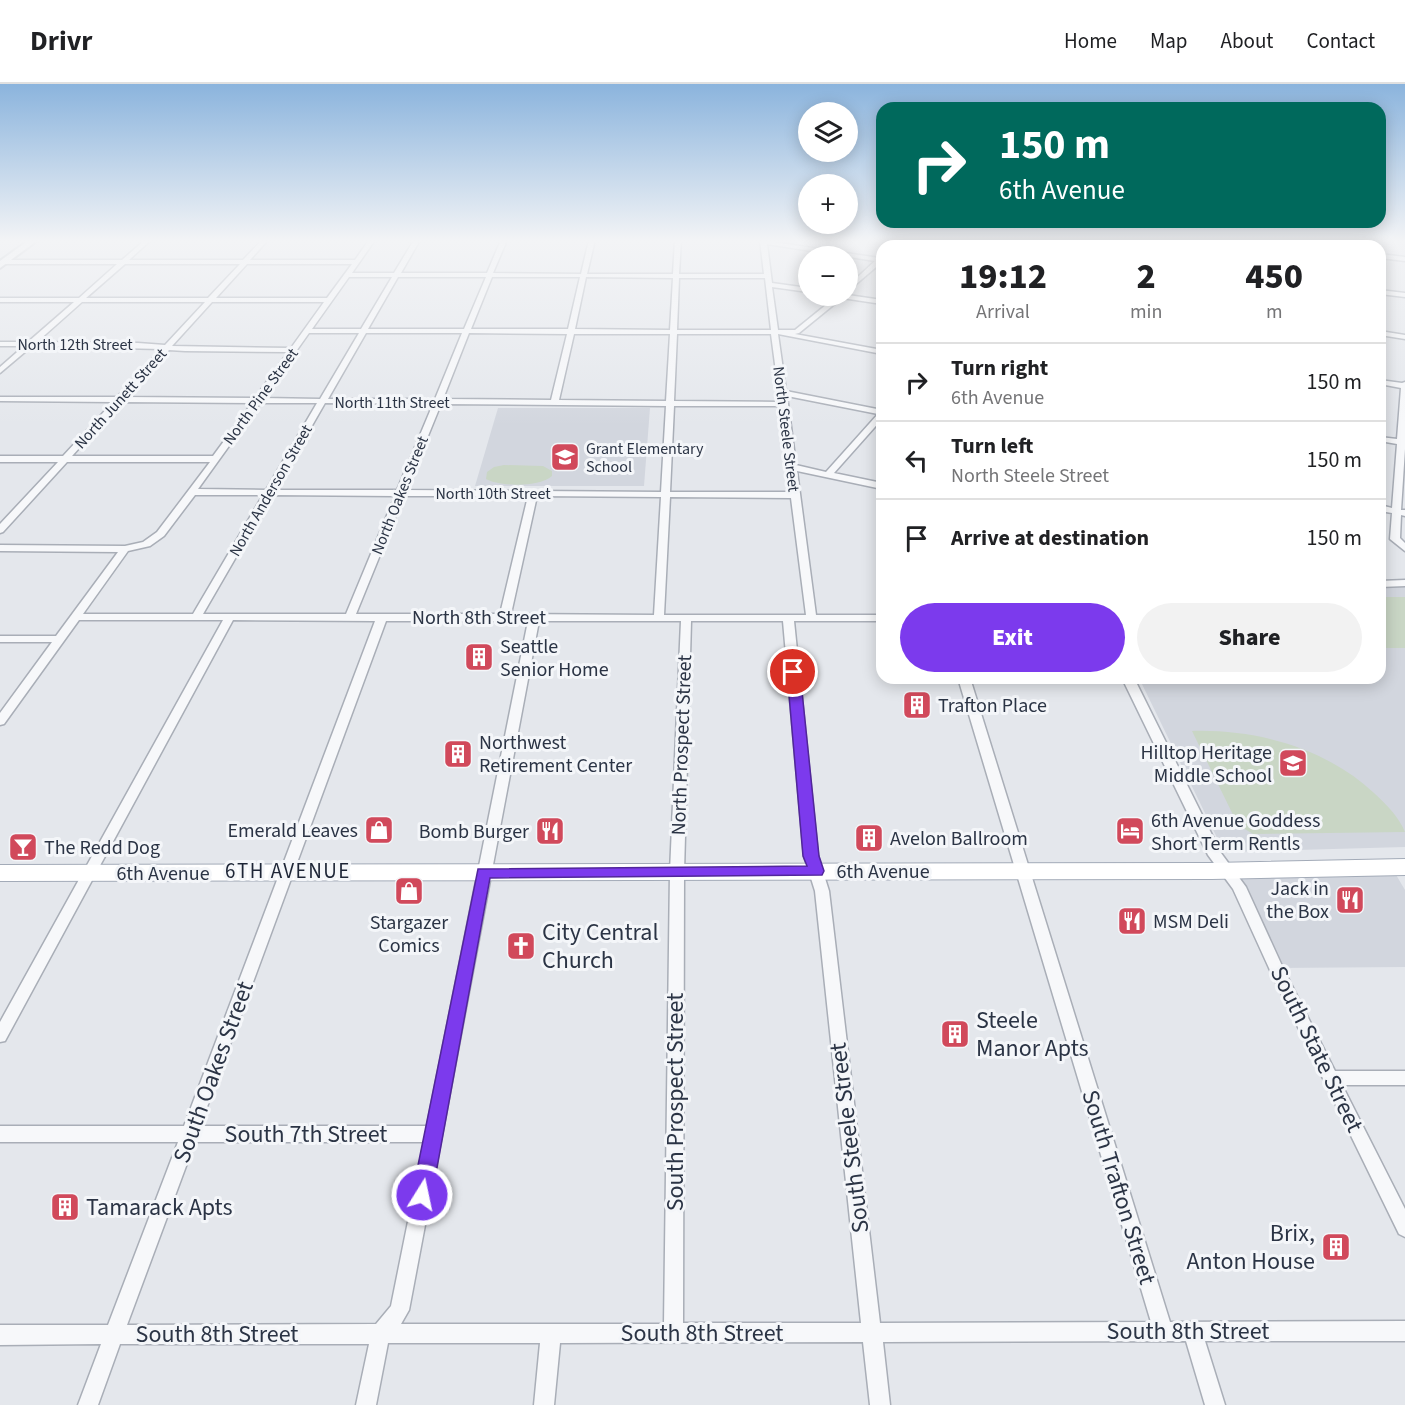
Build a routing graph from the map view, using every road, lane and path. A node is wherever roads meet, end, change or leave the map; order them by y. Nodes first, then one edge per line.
1 (77, 302) edge
2 (208, 302) edge
3 (327, 302) edge
4 (381, 302) edge
5 (478, 302) edge
6 (577, 302) edge
7 (675, 302) edge
8 (771, 302) edge
9 (829, 306) edge
10 (306, 331) junction
11 (363, 332) junction
12 (466, 332) junction
13 (570, 332) junction
14 (673, 333) junction
15 (775, 333) junction
16 (1386, 334) edge
17 (1405, 337) edge
18 (0, 344) edge
19 (31, 344) junction
20 (168, 346) junction
21 (293, 350) junction
22 (876, 351) edge
23 (0, 371) edge
24 (1386, 383) edge
25 (1405, 385) edge
26 (782, 393) junction
27 (0, 399) edge
28 (119, 400) junction
29 (256, 402) junction
30 (321, 402) junction
31 (437, 403) junction
32 (554, 403) junction
33 (669, 403) junction
34 (784, 404) junction
35 (876, 412) edge
36 (876, 420) edge
37 (1386, 440) edge
38 (1404, 443) edge
39 (0, 459) edge
40 (64, 459) junction
41 (215, 459) junction
42 (792, 467) junction
43 (829, 474) junction
44 (876, 485) edge
45 (192, 492) junction
46 (268, 492) junction
47 (400, 493) junction
48 (533, 494) junction
49 (665, 494) junction
50 (795, 495) junction
51 (1386, 509) edge
52 (1402, 512) edge
53 (0, 530) edge
54 (0, 548) edge
55 (1405, 548) edge
56 (124, 549) junction
57 (1386, 584) edge
58 (1405, 584) edge
59 (76, 617) junction
60 (196, 617) junction
61 (230, 617) junction
62 (350, 617) junction
63 (382, 617) junction
64 (505, 617) junction
65 (534, 617) junction
66 (659, 618) junction
67 (686, 618) junction
68 (788, 618) junction
69 (811, 618) junction
70 (876, 618) edge
71 (0, 639) edge
72 (60, 639) junction
73 (966, 684) edge
74 (1131, 684) edge
75 (0, 721) edge
76 (1405, 867) edge
77 (817, 871) junction
78 (1022, 871) junction
79 (1227, 871) junction
80 (676, 872) junction
81 (0, 873) edge
82 (90, 873) junction
83 (286, 873) junction
84 (483, 873) junction
85 (0, 1036) edge
86 (1330, 1078) junction
87 (1405, 1078) edge
88 (0, 1134) edge
89 (190, 1134) junction
90 (433, 1134) junction
91 (1405, 1228) edge
92 (1163, 1331) junction
93 (1192, 1331) junction
94 (1405, 1331) edge
95 (872, 1332) junction
96 (673, 1333) junction
97 (551, 1334) junction
98 (0, 1335) edge
99 (115, 1335) junction
100 (380, 1335) junction
101 (88, 1405) edge
102 (366, 1405) edge
103 (544, 1405) edge
104 (880, 1405) edge
105 (1215, 1405) edge

1 - 19 street
2 - 20 street, North Junett Street
3 - 10 street, North Pine Street
4 - 11 street, North Anderson Street
5 - 12 street, North Oakes Street
6 - 13 street
7 - 14 street
8 - 15 street, North Steele Street
9 - 15 street
10 - 11 street
10 - 21 street, North Pine Street
11 - 12 street
11 - 30 street, North Anderson Street
12 - 13 street
12 - 31 street, North Oakes Street
13 - 14 street
13 - 32 street
14 - 15 street
14 - 33 street
15 - 22 street
15 - 26 street, North Steele Street
16 - 17 street
18 - 19 street, North 12th Street
19 - 20 street, North 12th Street
19 - 23 street
20 - 21 street, North 12th Street
20 - 28 street, North Junett Street
21 - 29 street, North Pine Street
24 - 25 street
25 - 38 street
26 - 34 street, North Steele Street
26 - 35 street
27 - 28 street, North 11th Street
28 - 29 street, North 11th Street
28 - 40 street, North Junett Street
29 - 30 street, North 11th Street
29 - 41 street, North Pine Street
30 - 31 street, North 11th Street
30 - 46 street, North Anderson Street
31 - 32 street, North 11th Street
31 - 47 street, North Oakes Street
32 - 33 street, North 11th Street
33 - 34 street, North 11th Street
33 - 49 street
34 - 42 street, North Steele Street
36 - 43 street
37 - 38 street
38 - 52 street
39 - 40 street
40 - 41 street
40 - 53 street, North Junett Street
41 - 45 street, North Pine Street
42 - 43 street
42 - 50 street, North Steele Street
43 - 44 street
45 - 46 street, North 10th Street
45 - 56 street, North Pine Street
46 - 47 street, North 10th Street
46 - 60 street, North Anderson Street
47 - 48 street, North 10th Street
47 - 62 street, North Oakes Street
48 - 49 street, North 10th Street
48 - 64 street
49 - 50 street, North 10th Street
49 - 66 street
50 - 69 street, North Steele Street
51 - 52 street
52 - 55 street
54 - 56 street
56 - 59 street
57 - 58 street
59 - 60 street, North 8th Street
59 - 72 street
60 - 61 street, North 8th Street
61 - 62 street, North 8th Street
61 - 82 street
62 - 63 street, North 8th Street
63 - 64 street, North 8th Street
63 - 83 street
64 - 65 street, North 8th Street
65 - 66 street, North 8th Street
65 - 84 street
66 - 67 street, North 8th Street
67 - 68 street, North 8th Street
67 - 80 street, North Prospect Street
68 - 69 street, North 8th Street
68 - 77 street
69 - 70 street, North 8th Street
71 - 72 street
72 - 75 street
73 - 78 street, South Trafton Street
74 - 79 street, South State Street
76 - 79 main road, 6th Avenue
77 - 78 main road, 6th Avenue
77 - 80 main road, 6th Avenue
77 - 95 street, South Steele Street
78 - 79 main road, 6th Avenue
78 - 92 street, South Trafton Street
79 - 86 street, South State Street
80 - 84 main road, 6th Avenue
80 - 96 street, South Prospect Street
81 - 82 main road, 6th Avenue
82 - 83 main road, 6th Avenue
82 - 85 street
83 - 84 main road, 6th Avenue
83 - 89 street, South Oakes Street
84 - 90 street
86 - 87 street
86 - 91 street, South State Street
88 - 89 street, South 7th Street
89 - 90 street, South 7th Street
89 - 99 street, South Oakes Street
90 - 100 street
92 - 93 street, South 8th Street
92 - 95 street, South 8th Street
93 - 94 street, South 8th Street
93 - 105 street
95 - 96 street, South 8th Street
95 - 104 street, South Steele Street
96 - 97 street, South 8th Street
97 - 100 street, South 8th Street
97 - 103 street
98 - 99 street, South 8th Street
99 - 100 street, South 8th Street
99 - 101 street, South Oakes Street
100 - 102 street

